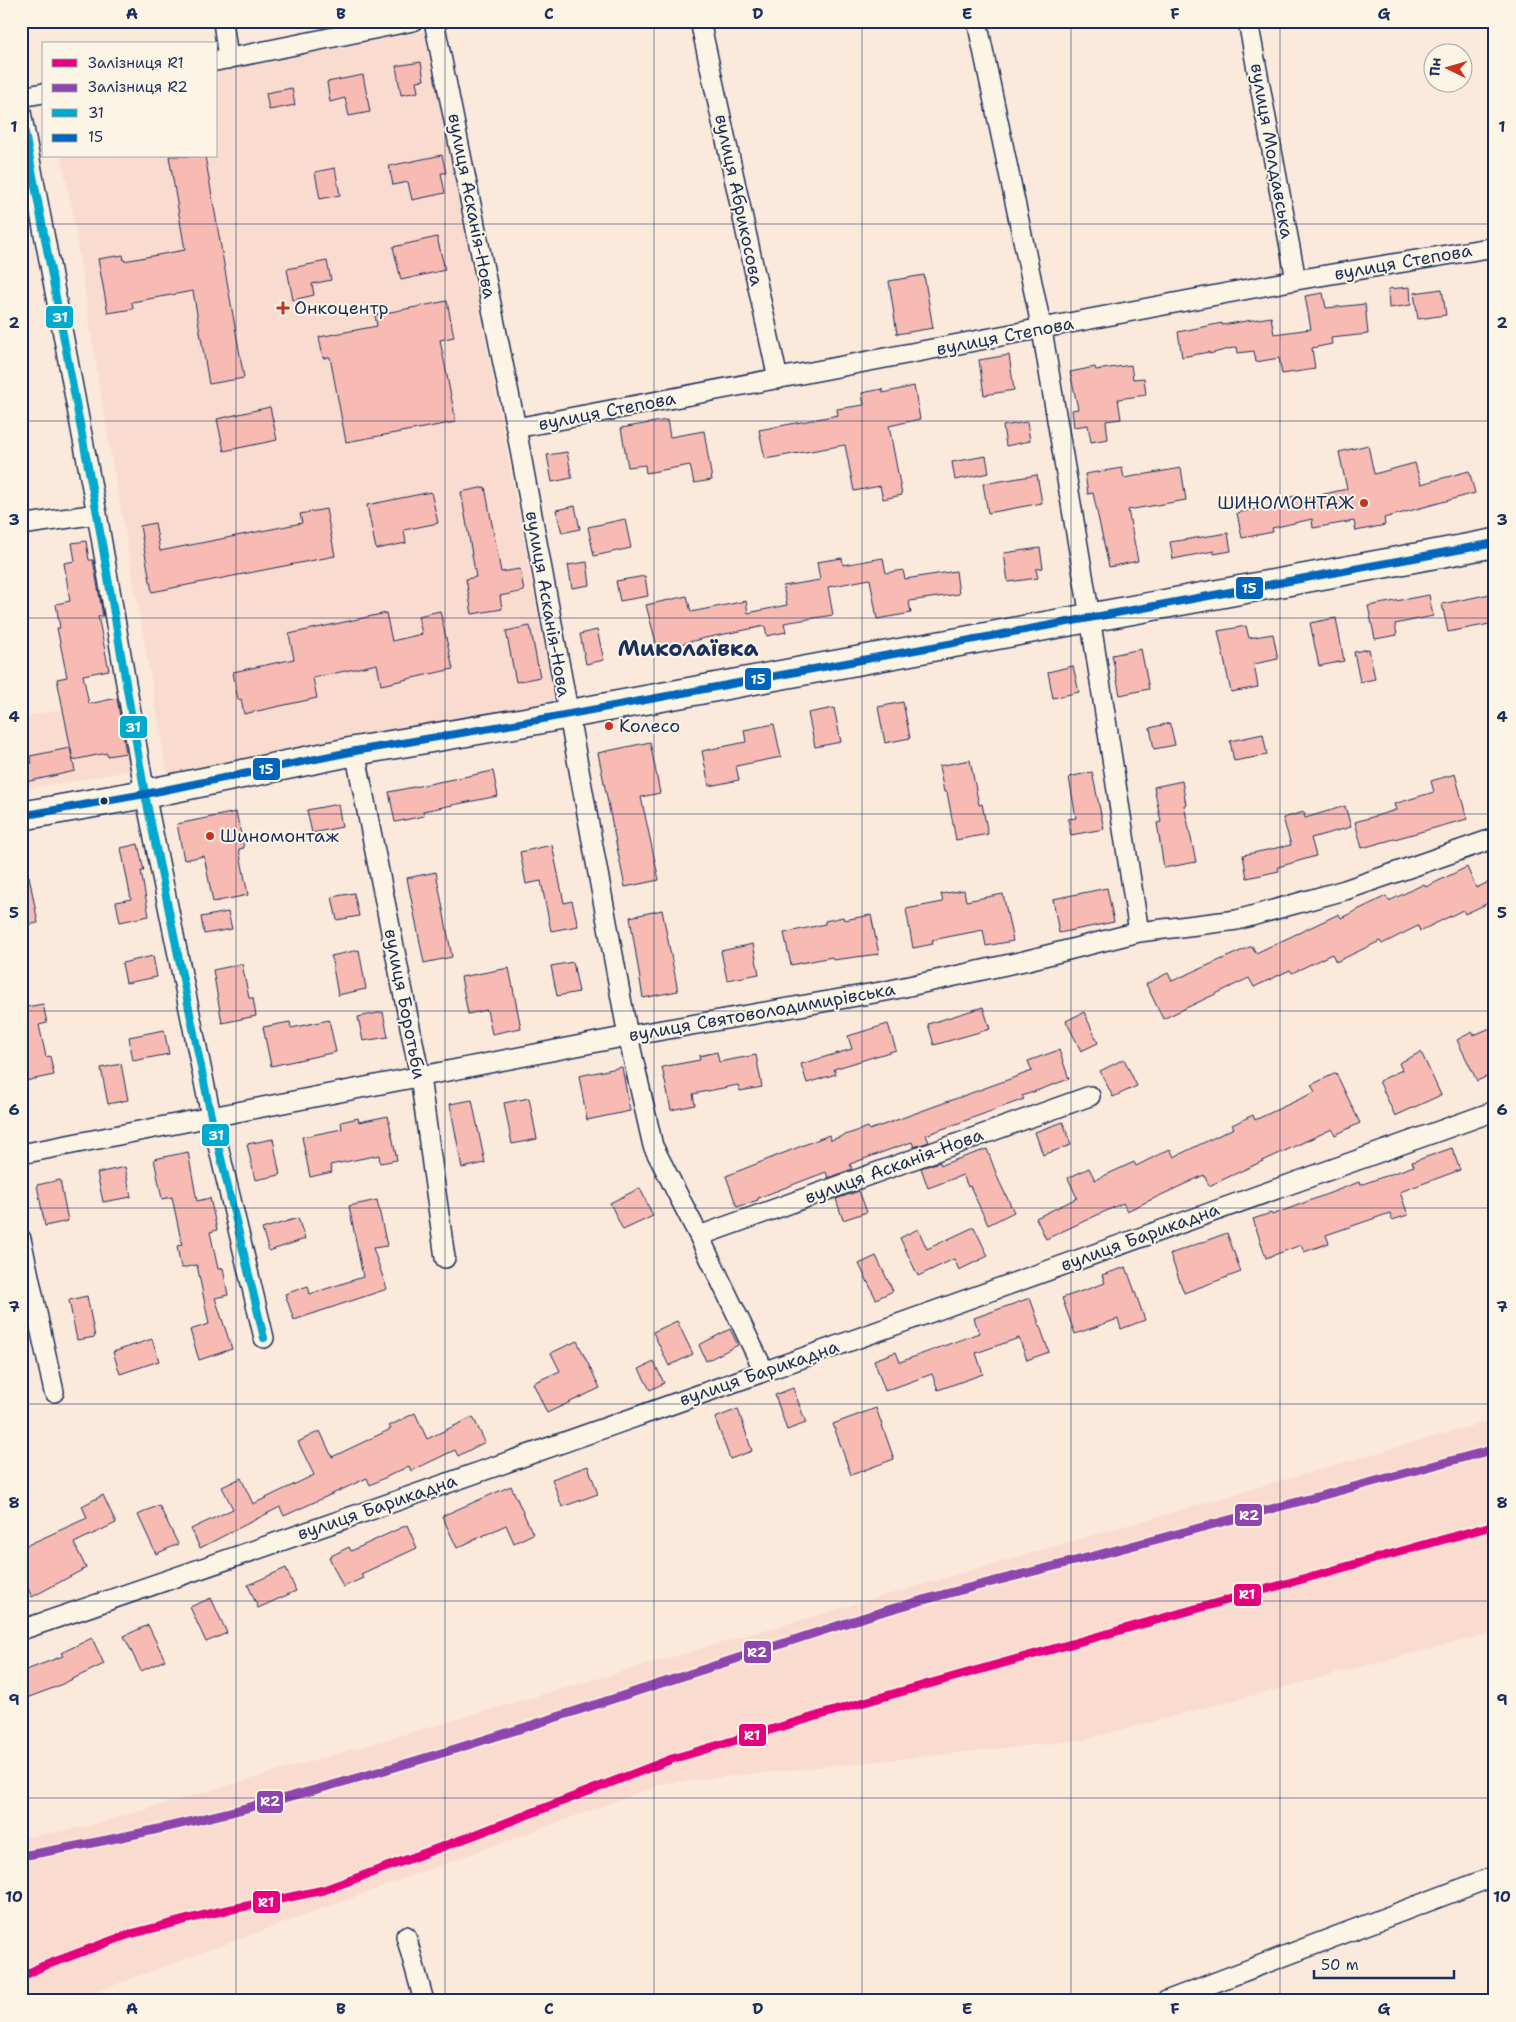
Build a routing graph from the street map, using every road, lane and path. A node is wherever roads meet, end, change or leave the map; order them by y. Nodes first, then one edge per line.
1 (224, 21) edge
2 (412, 21) edge
3 (434, 21) edge
4 (700, 21) edge
5 (977, 21) edge
6 (1248, 21) edge
7 (222, 60) edge
8 (42, 93) edge
9 (21, 97) edge
10 (21, 112) edge
11 (1495, 247) edge
12 (1296, 280) junction
13 (1042, 330) junction
14 (778, 379) junction
15 (516, 428) junction
16 (97, 514) junction
17 (21, 525) edge
18 (1495, 543) edge
19 (1090, 617) junction
20 (568, 714) junction
21 (355, 751) junction
22 (145, 794) junction
23 (21, 816) edge
24 (1495, 838) edge
25 (1139, 932) junction
26 (628, 1036) junction
27 (420, 1077) junction
28 (1090, 1096) dead end
29 (1495, 1111) edge
30 (211, 1116) junction
31 (21, 1154) edge
32 (699, 1236) junction
33 (21, 1239) edge
34 (445, 1258) dead end
35 (264, 1338) dead end
36 (764, 1371) junction
37 (54, 1392) dead end
38 (21, 1630) edge
39 (1495, 1876) edge
40 (406, 1936) dead end
41 (424, 2001) edge
42 (1166, 2001) edge

1 - 7 street
2 - 7 street
3 - 15 street, вулиця Асканія-Нова
4 - 14 street, вулиця Абрикосова
5 - 13 street
6 - 12 street, вулиця Молдавська
8 - 9 street
10 - 16 street
11 - 12 street, вулиця Степова
12 - 13 street, вулиця Степова
13 - 14 street, вулиця Степова
13 - 19 street
14 - 15 street, вулиця Степова
15 - 20 street, вулиця Асканія-Нова
16 - 17 street
16 - 22 street
18 - 19 main road
19 - 20 main road
19 - 25 street
20 - 21 main road
20 - 26 street, вулиця Асканія-Нова
21 - 22 main road
21 - 27 street, вулиця Боротьби
22 - 23 main road
22 - 30 street
24 - 25 street, вулиця Святоволодимирівська
25 - 26 street, вулиця Святоволодимирівська
26 - 27 street, вулиця Святоволодимирівська
26 - 32 street, вулиця Асканія-Нова
27 - 30 street, вулиця Святоволодимирівська
27 - 34 street, вулиця Боротьби
28 - 32 street, вулиця Асканія-Нова
29 - 36 street, вулиця Барикадна
30 - 31 street, вулиця Святоволодимирівська
30 - 35 street
32 - 36 street, вулиця Асканія-Нова
33 - 37 street
36 - 38 street, вулиця Барикадна
39 - 42 street
40 - 41 street

